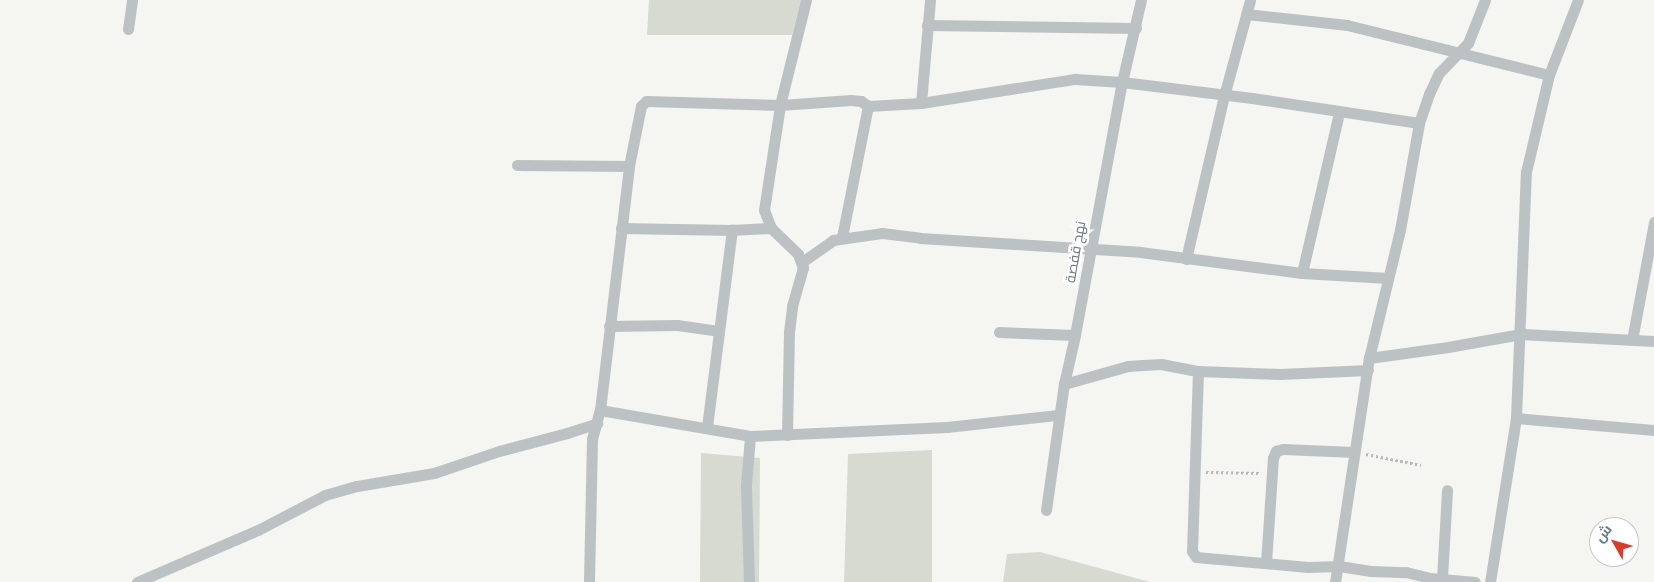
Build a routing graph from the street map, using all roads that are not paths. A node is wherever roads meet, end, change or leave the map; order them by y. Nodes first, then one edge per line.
1 (132, 0) edge
2 (806, 0) edge
3 (930, 0) edge
4 (1141, 0) edge
5 (1250, 0) edge
6 (1485, 0) edge
7 (1578, 0) edge
8 (1246, 14) junction
9 (927, 25) junction
10 (1136, 28) junction
11 (128, 29) dead end
12 (1460, 54) junction
13 (1549, 75) junction
14 (1122, 82) junction
15 (1224, 96) junction
16 (921, 103) junction
17 (780, 105) junction
18 (868, 106) junction
19 (1339, 113) junction
20 (1419, 123) junction
21 (517, 165) dead end
22 (629, 166) junction
23 (1654, 222) edge
24 (621, 228) junction
25 (771, 228) junction
26 (732, 230) junction
27 (842, 237) junction
28 (1091, 249) junction
29 (1186, 259) junction
30 (802, 262) junction
31 (1302, 273) junction
32 (1388, 278) junction
33 (609, 326) junction
34 (719, 331) junction
35 (999, 332) dead end
36 (1521, 334) junction
37 (1075, 335) junction
38 (1632, 340) junction
39 (1654, 341) edge
40 (1369, 358) junction
41 (1198, 370) junction
42 (1368, 370) junction
43 (1064, 384) junction
44 (600, 410) junction
45 (1058, 415) junction
46 (1516, 418) junction
47 (597, 423) junction
48 (707, 427) junction
49 (1654, 430) edge
50 (787, 435) junction
51 (750, 436) junction
52 (1354, 452) junction
53 (1447, 490) dead end
54 (1046, 510) dead end
55 (1266, 563) junction
56 (1339, 566) junction
57 (1442, 578) junction
58 (1429, 580) edge
59 (138, 582) edge
60 (589, 582) edge
61 (749, 582) edge
62 (1335, 582) edge
63 (1475, 582) edge
64 (1490, 582) edge

1 - 11 street
2 - 17 street
3 - 9 street
4 - 10 street, نهج قفصة
5 - 8 street
6 - 12 street
7 - 13 street
8 - 12 street
8 - 15 street
9 - 10 street
9 - 16 street
10 - 14 street, نهج قفصة
12 - 13 street
12 - 20 street
13 - 36 street
14 - 15 street
14 - 16 street
14 - 28 street, نهج قفصة
15 - 19 street
15 - 29 street
16 - 18 street
17 - 18 street
17 - 22 street
17 - 25 street
18 - 27 street
19 - 20 street
19 - 31 street
20 - 32 street
21 - 22 street
22 - 24 street
23 - 38 street
24 - 26 street
24 - 33 street
25 - 26 street
25 - 30 street
26 - 34 street
27 - 28 street
27 - 30 street
28 - 29 street
28 - 37 street, نهج قفصة
29 - 31 street
30 - 50 street
31 - 32 street
32 - 40 street
33 - 34 street
33 - 44 street
34 - 48 street
35 - 37 street
36 - 38 street
36 - 40 street
36 - 46 street
37 - 43 street, نهج قفصة
38 - 39 street
40 - 42 street
41 - 42 street
41 - 43 street
41 - 55 street
42 - 52 street
43 - 45 street, نهج قفصة
44 - 47 street
44 - 48 street
45 - 50 street
45 - 54 street, نهج قفصة
46 - 49 street
46 - 64 street
47 - 59 street
47 - 60 street
48 - 51 street
50 - 51 street
51 - 61 street
52 - 55 street
52 - 56 street
53 - 57 street
55 - 56 street
56 - 58 street
56 - 62 street
57 - 58 street
57 - 63 street

